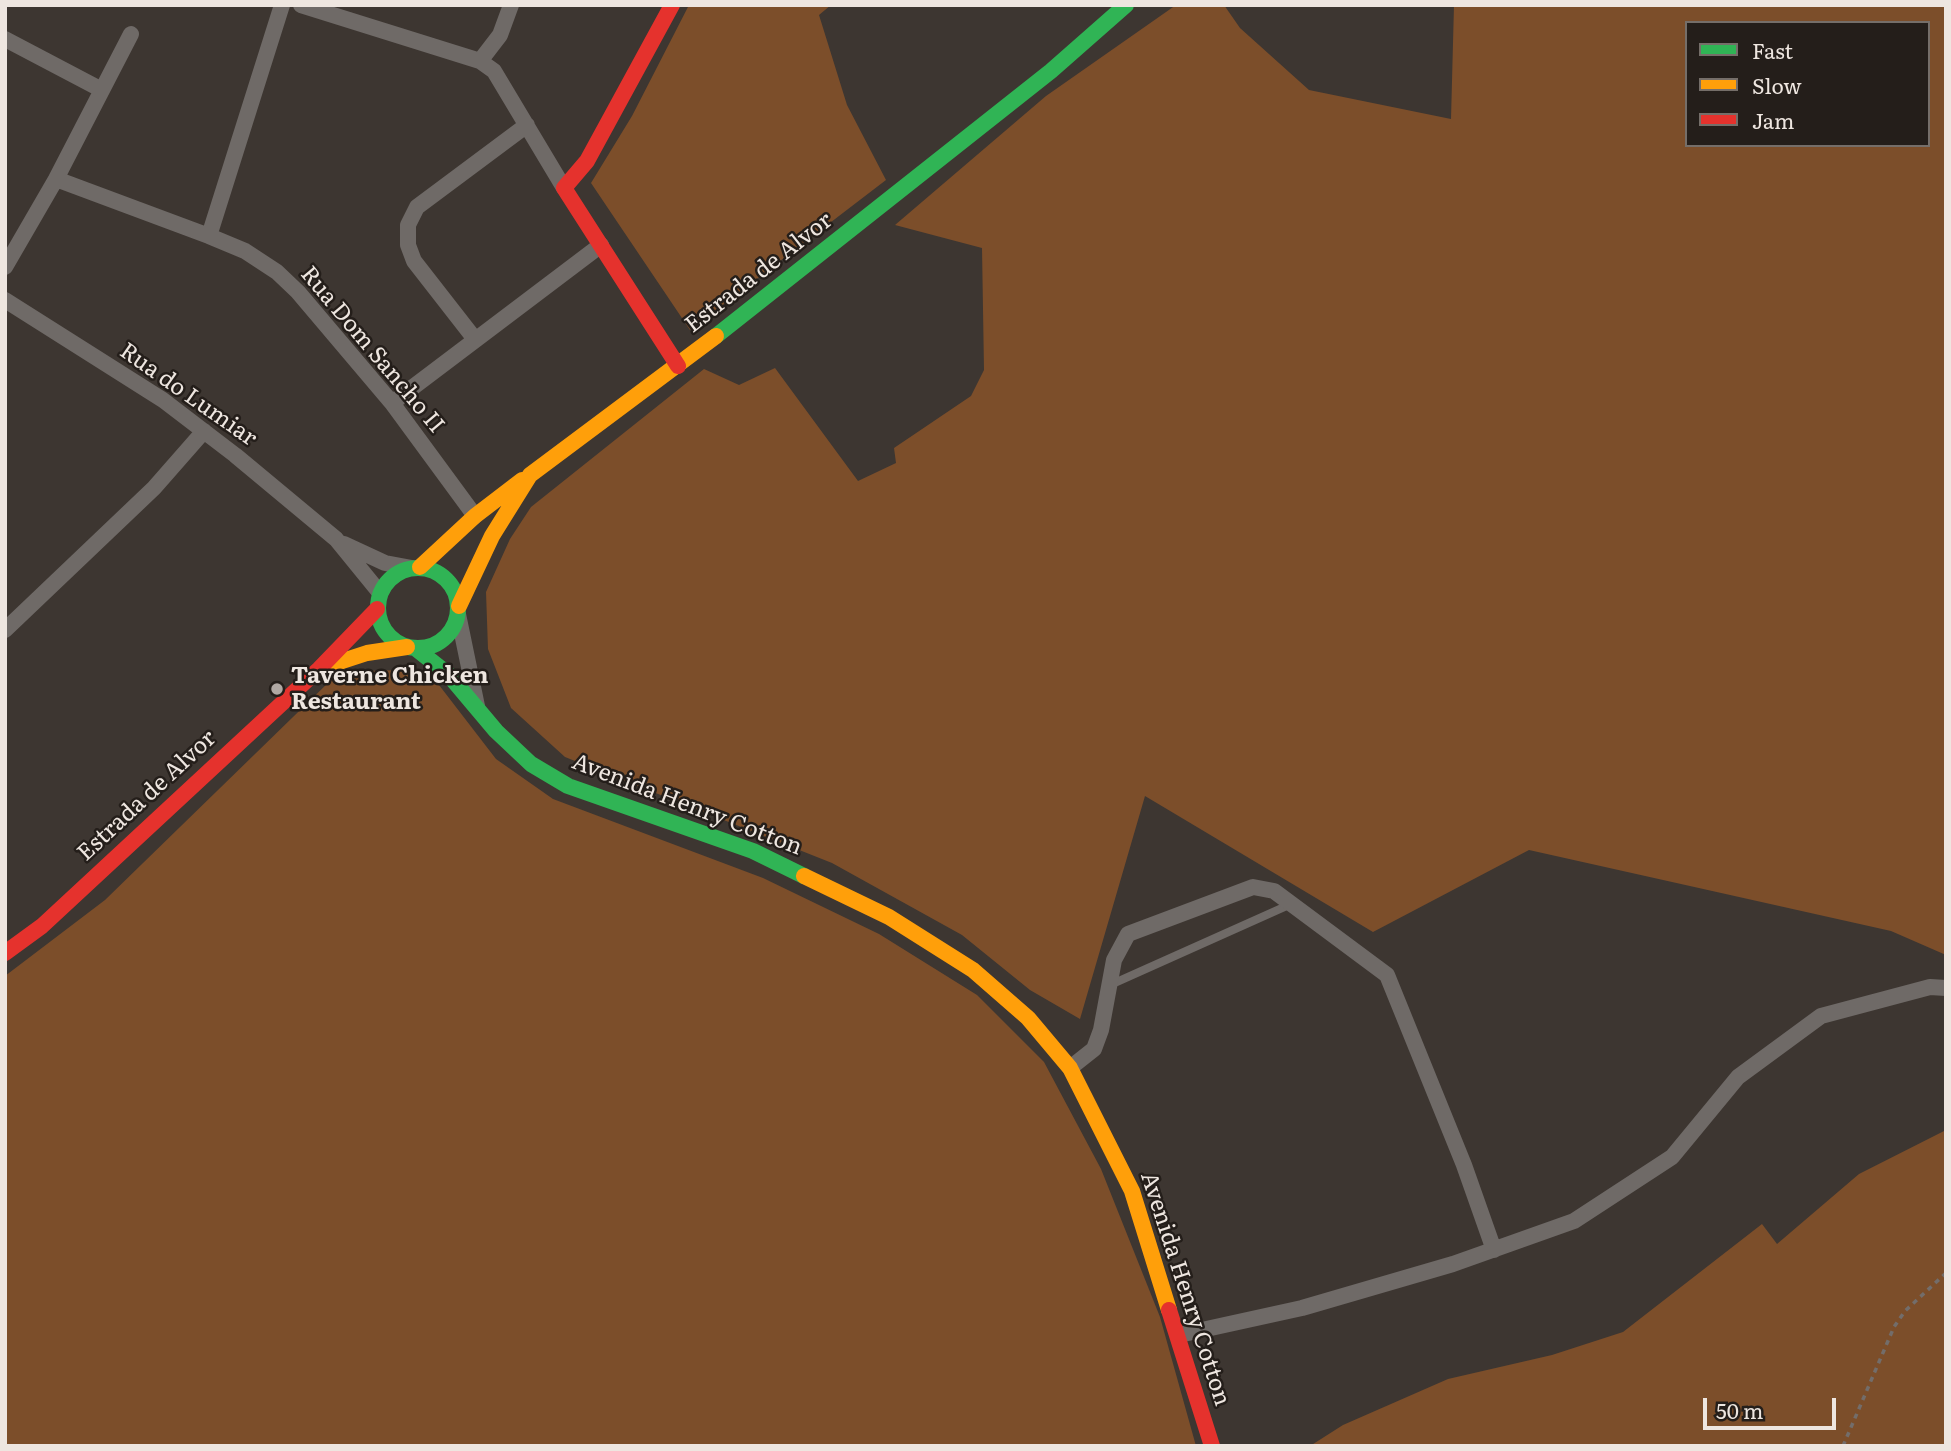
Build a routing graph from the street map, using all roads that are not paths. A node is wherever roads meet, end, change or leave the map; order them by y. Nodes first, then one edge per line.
1 (282, 5) edge
2 (300, 5) edge
3 (511, 5) edge
4 (672, 5) edge
5 (1126, 5) edge
6 (131, 34) dead end
7 (5, 39) edge
8 (480, 61) junction
9 (102, 90) junction
10 (527, 125) junction
11 (56, 179) junction
12 (564, 188) junction
13 (209, 236) junction
14 (601, 245) junction
15 (5, 267) edge
16 (5, 300) edge
17 (474, 338) junction
18 (678, 366) junction
19 (392, 403) junction
20 (204, 431) junction
21 (530, 475) junction
22 (475, 516) junction
23 (336, 539) junction
24 (416, 567) junction
25 (380, 593) junction
26 (377, 609) junction
27 (458, 610) junction
28 (5, 630) edge
29 (411, 647) junction
30 (319, 669) junction
31 (477, 706) junction
32 (1291, 904) junction
33 (5, 953) edge
34 (1110, 985) junction
35 (1946, 988) edge
36 (1070, 1068) junction
37 (1494, 1250) junction
38 (1179, 1335) junction
39 (1212, 1446) edge

1 - 13 street
2 - 8 street
3 - 8 street
4 - 12 street
5 - 18 street, Estrada de Alvor
6 - 9 street
7 - 9 street
8 - 10 street
9 - 11 street
10 - 12 street
10 - 17 street
11 - 13 street, Rua Dom Sancho II
11 - 15 street
12 - 14 street
13 - 19 street, Rua Dom Sancho II
14 - 17 street
14 - 18 street
16 - 20 street, Rua do Lumiar
17 - 19 street
18 - 21 street, Estrada de Alvor
19 - 22 street, Rua Dom Sancho II
20 - 23 street, Rua do Lumiar
20 - 28 street
21 - 22 street
21 - 27 street, Estrada de Alvor
22 - 24 street
23 - 24 street
23 - 25 street
24 - 25 street
24 - 27 street
25 - 26 street
26 - 29 street
26 - 30 street, Estrada de Alvor
27 - 29 street, Estrada de Alvor
27 - 31 street
29 - 30 street, Estrada de Alvor
29 - 31 street, Avenida Henry Cotton
30 - 33 street, Estrada de Alvor
31 - 36 street, Avenida Henry Cotton
32 - 34 lane
32 - 34 street
32 - 37 street
34 - 36 street
35 - 37 street
36 - 38 street, Avenida Henry Cotton
37 - 38 street
38 - 39 street, Avenida Henry Cotton

